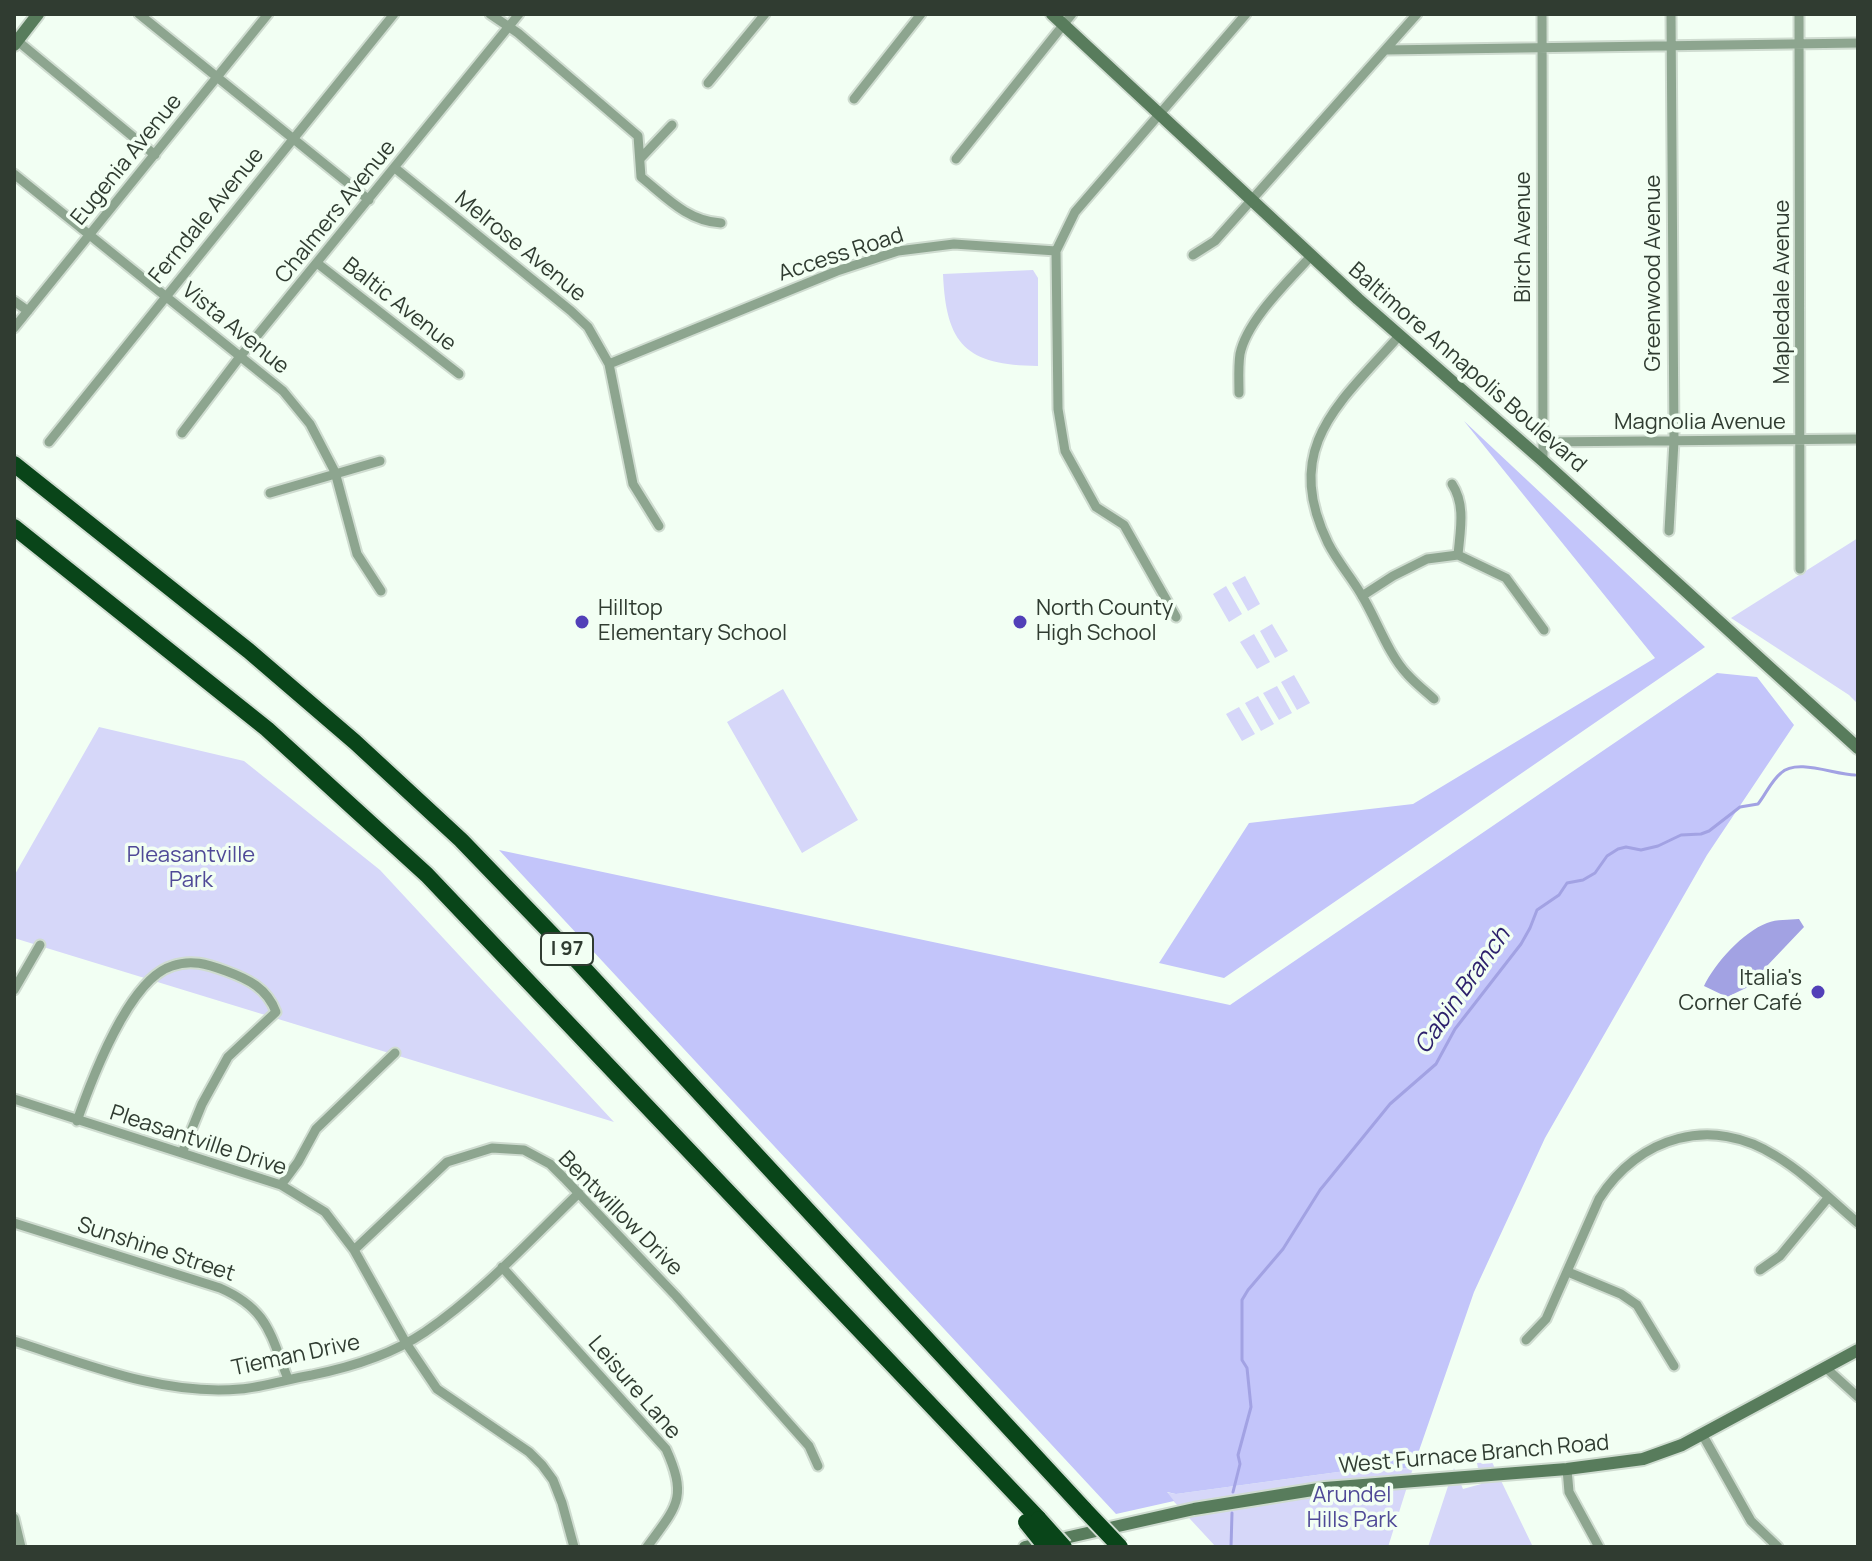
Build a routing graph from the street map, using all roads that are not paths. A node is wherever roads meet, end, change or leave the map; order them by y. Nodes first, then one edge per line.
1 (38, 14) edge
2 (139, 14) edge
3 (268, 14) edge
4 (394, 14) edge
5 (490, 14) edge
6 (519, 14) edge
7 (765, 14) edge
8 (921, 14) edge
9 (1052, 14) edge
10 (1072, 14) edge
11 (1246, 14) edge
12 (1417, 14) edge
13 (1542, 14) edge
14 (1671, 14) edge
15 (1799, 14) edge
16 (1063, 25) junction
17 (508, 27) junction
18 (15, 41) edge
19 (1858, 43) edge
20 (1799, 45) junction
21 (1542, 47) junction
22 (1670, 47) junction
23 (1385, 50) junction
24 (218, 76) junction
25 (708, 83) dead end
26 (854, 99) dead end
27 (1159, 115) junction
28 (672, 125) dead end
29 (293, 139) junction
30 (155, 155) junction
31 (640, 159) junction
32 (956, 159) dead end
33 (395, 168) junction
34 (14, 174) edge
35 (369, 200) junction
36 (1251, 202) junction
37 (721, 223) dead end
38 (89, 236) junction
39 (1056, 251) junction
40 (1193, 255) dead end
41 (1311, 256) junction
42 (317, 263) junction
43 (166, 296) junction
44 (14, 301) edge
45 (28, 311) junction
46 (14, 328) edge
47 (1399, 336) junction
48 (239, 358) junction
49 (609, 364) junction
50 (459, 374) dead end
51 (1239, 393) dead end
52 (182, 433) dead end
53 (1858, 439) edge
54 (1801, 440) junction
55 (1674, 441) junction
56 (49, 442) dead end
57 (1543, 442) junction
58 (380, 461) dead end
59 (1543, 461) junction
60 (14, 464) edge
61 (335, 472) junction
62 (1452, 484) dead end
63 (270, 493) dead end
64 (659, 526) dead end
65 (14, 527) edge
66 (1669, 531) dead end
67 (1458, 555) junction
68 (1800, 569) dead end
69 (381, 591) dead end
70 (1362, 596) junction
71 (1176, 617) dead end
72 (1544, 630) dead end
73 (1434, 699) dead end
74 (1858, 748) edge
75 (40, 945) dead end
76 (14, 990) edge
77 (395, 1053) dead end
78 (14, 1099) edge
79 (77, 1121) junction
80 (182, 1153) junction
81 (281, 1185) junction
82 (579, 1193) junction
83 (1828, 1198) junction
84 (14, 1223) edge
85 (1858, 1223) edge
86 (354, 1250) junction
87 (502, 1267) junction
88 (1760, 1270) dead end
89 (1568, 1272) junction
90 (1526, 1340) dead end
91 (14, 1341) edge
92 (406, 1343) junction
93 (1858, 1350) edge
94 (1674, 1366) dead end
95 (1826, 1368) junction
96 (288, 1379) junction
97 (1858, 1397) edge
98 (1702, 1434) junction
99 (818, 1466) dead end
100 (1567, 1469) junction
101 (14, 1518) edge
102 (1033, 1521) junction
103 (21, 1547) edge
104 (574, 1547) edge
105 (647, 1547) edge
106 (1025, 1547) edge
107 (1046, 1547) edge
108 (1064, 1547) edge
109 (1120, 1547) edge
110 (1599, 1547) edge
111 (1778, 1547) edge

1 - 18 main road
2 - 24 street
3 - 24 street, Eugenia Avenue
4 - 29 street, Ferndale Avenue
5 - 17 street
6 - 17 street, Chalmers Avenue
7 - 25 street
8 - 26 street
9 - 16 main road, Baltimore Annapolis Boulevard
10 - 16 street
11 - 27 street
12 - 23 street
13 - 21 street, Birch Avenue
14 - 22 street, Greenwood Avenue
15 - 20 street, Mapledale Avenue
16 - 27 main road, Baltimore Annapolis Boulevard
16 - 32 street
17 - 31 street
17 - 33 street, Chalmers Avenue
18 - 30 street
19 - 20 street
20 - 22 street
20 - 54 street, Mapledale Avenue
21 - 22 street
21 - 23 street
21 - 57 street, Birch Avenue
22 - 55 street, Greenwood Avenue
23 - 36 street
24 - 29 street
24 - 30 street, Eugenia Avenue
27 - 36 main road, Baltimore Annapolis Boulevard
27 - 39 street
28 - 31 street
29 - 35 street
29 - 43 street, Ferndale Avenue
30 - 38 street, Eugenia Avenue
31 - 37 street
33 - 35 street, Chalmers Avenue
33 - 49 street, Melrose Avenue
34 - 38 street, Vista Avenue
35 - 42 street, Chalmers Avenue
36 - 40 street
36 - 41 main road, Baltimore Annapolis Boulevard
38 - 43 street, Vista Avenue
38 - 45 street, Eugenia Avenue
39 - 49 street, Access Road
39 - 71 street
41 - 47 main road, Baltimore Annapolis Boulevard
41 - 51 street
42 - 48 street, Chalmers Avenue
42 - 50 street, Baltic Avenue
43 - 48 street, Vista Avenue
43 - 56 street, Ferndale Avenue
44 - 45 street
45 - 46 street, Eugenia Avenue
47 - 59 main road, Baltimore Annapolis Boulevard
47 - 70 street
48 - 52 street, Chalmers Avenue
48 - 61 street, Vista Avenue
49 - 64 street
53 - 54 street, Magnolia Avenue
54 - 55 street, Magnolia Avenue
54 - 68 street, Mapledale Avenue
55 - 57 street, Magnolia Avenue
55 - 66 street, Greenwood Avenue
57 - 59 street, Birch Avenue
58 - 61 street
59 - 74 main road, Baltimore Annapolis Boulevard
60 - 109 highway, I 97, bridge
61 - 63 street
61 - 69 street, Vista Avenue
62 - 67 street
65 - 102 highway, I 97
67 - 70 street
67 - 72 street
70 - 73 street
75 - 76 street
77 - 81 street
78 - 79 street, Pleasantville Drive
79 - 80 street, Pleasantville Drive
79 - 80 street
80 - 81 street, Pleasantville Drive
81 - 86 street, Pleasantville Drive
82 - 86 street, Bentwillow Drive
82 - 87 street, Tieman Drive
82 - 99 street, Bentwillow Drive
83 - 85 street
83 - 88 street
83 - 89 street
84 - 96 street, Sunshine Street
86 - 92 street, Pleasantville Drive
87 - 92 street, Tieman Drive
87 - 105 street, Leisure Lane
89 - 90 street
89 - 94 street
91 - 96 street, Tieman Drive
92 - 96 street, Tieman Drive
92 - 104 street, Pleasantville Drive
93 - 95 main road, West Furnace Branch Road
95 - 97 street
95 - 98 main road, West Furnace Branch Road
98 - 100 main road, West Furnace Branch Road
98 - 111 street
100 - 106 main road, West Furnace Branch Road
100 - 110 street
101 - 103 street
102 - 107 highway, bridge
102 - 108 highway, bridge

